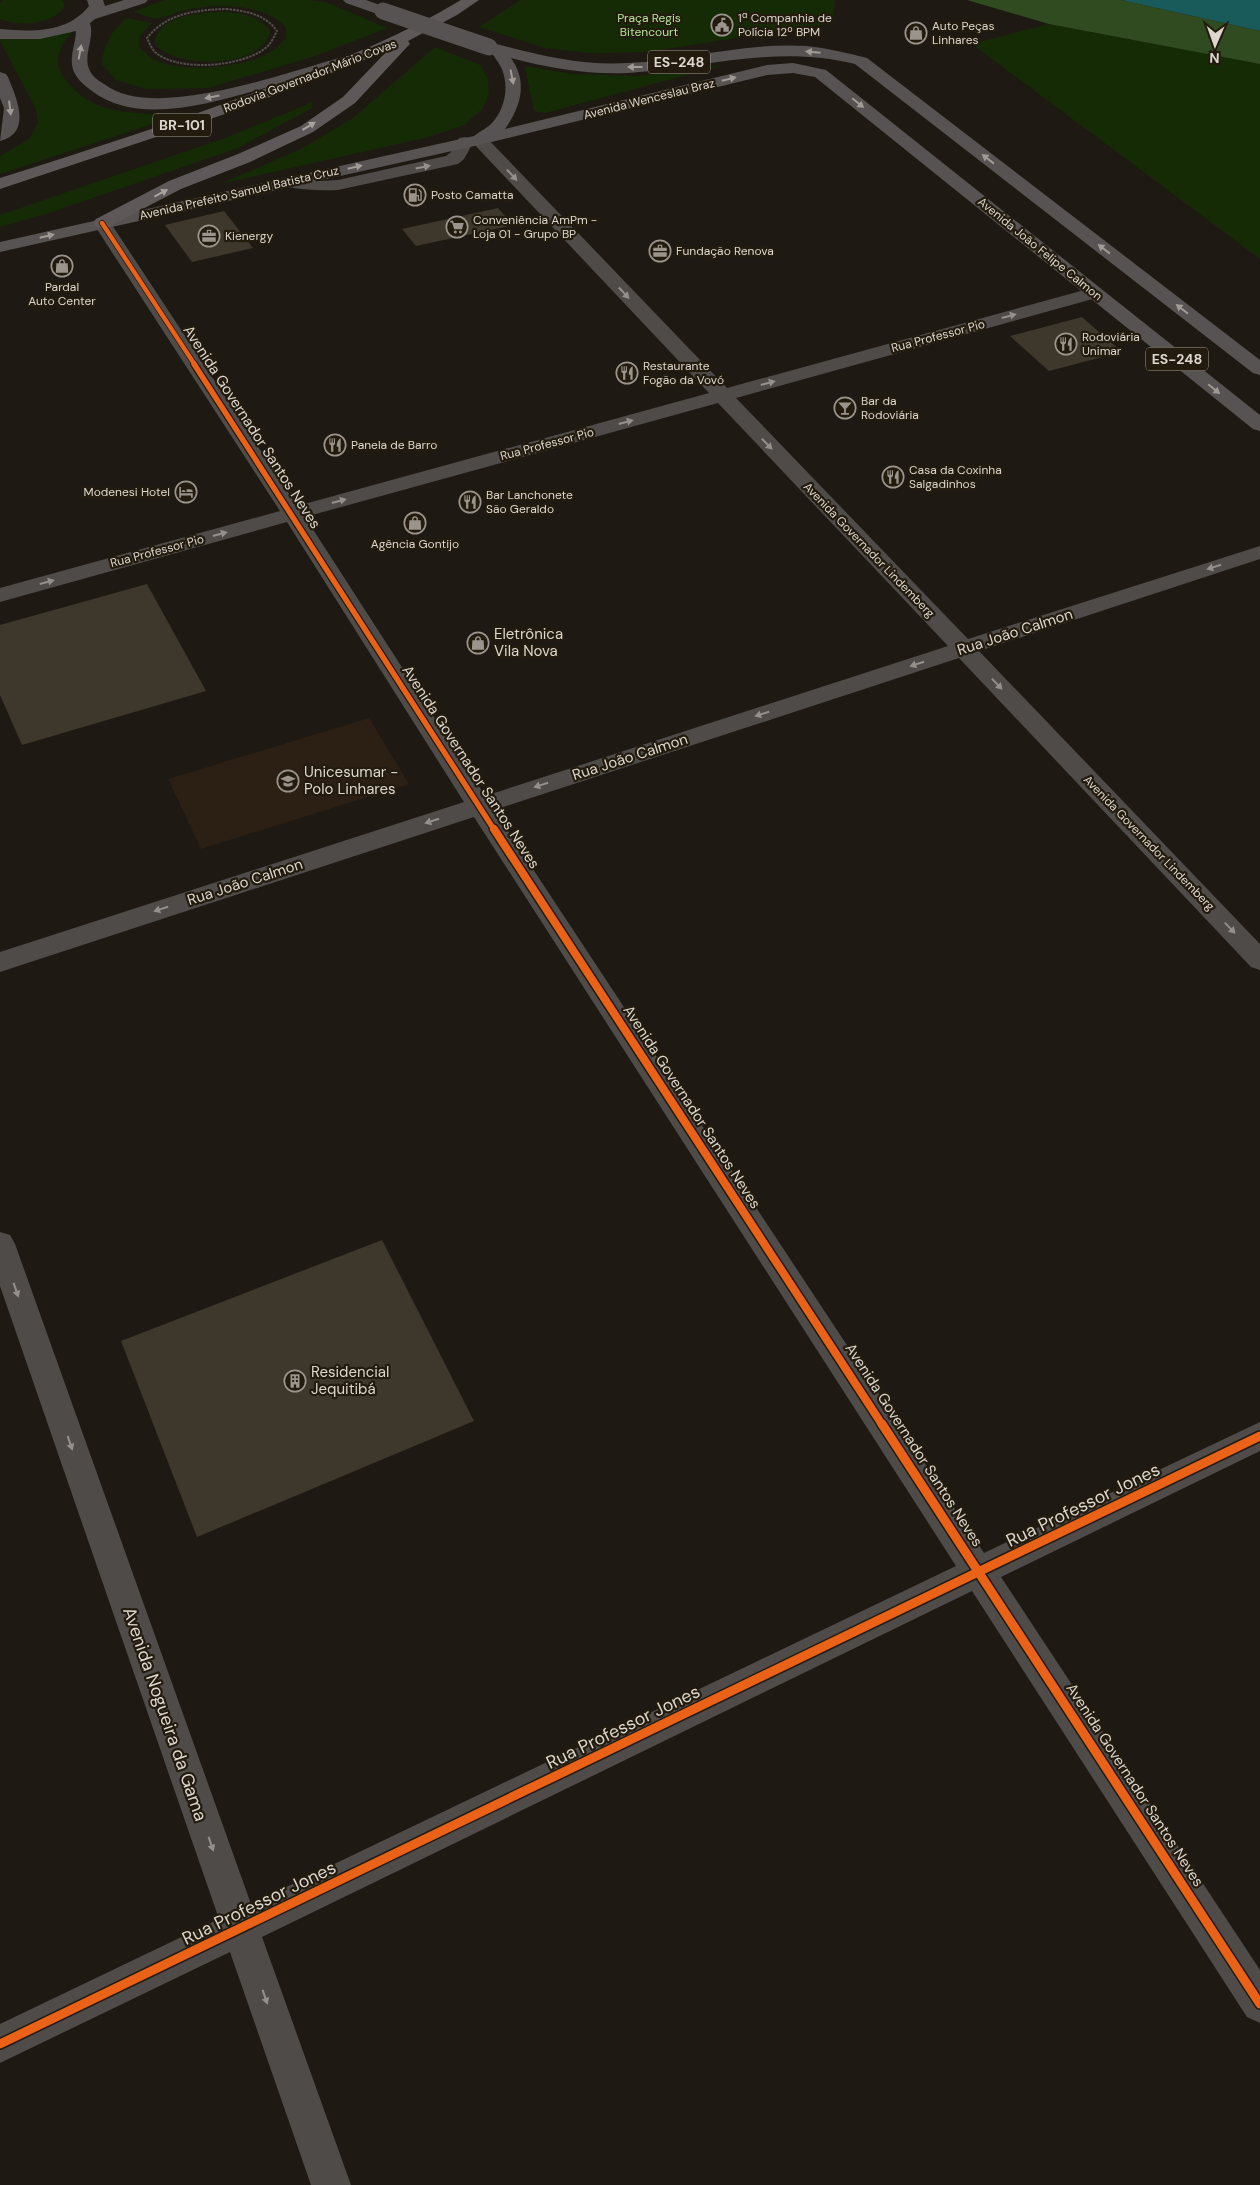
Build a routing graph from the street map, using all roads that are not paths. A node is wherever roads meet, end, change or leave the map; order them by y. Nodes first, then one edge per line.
1 (140, 0) edge
2 (352, 0) edge
3 (471, 0) edge
4 (89, 12) edge
5 (0, 34) edge
6 (408, 37) junction
7 (493, 48) junction
8 (361, 57) junction
9 (820, 73) joint
10 (0, 77) edge
11 (509, 108) junction
12 (563, 120) junction
13 (0, 136) edge
14 (472, 141) junction
15 (0, 184) edge
16 (102, 223) junction
17 (0, 247) edge
18 (1143, 279) junction
19 (1094, 292) junction
20 (1260, 369) edge
21 (721, 396) junction
22 (1260, 425) edge
23 (292, 514) junction
24 (1260, 552) edge
25 (0, 595) edge
26 (963, 649) junction
27 (478, 806) junction
28 (1260, 960) edge
29 (0, 962) edge
30 (0, 1244) edge
31 (1260, 1436) edge
32 (980, 1571) junction
33 (240, 1928) junction
34 (1260, 2004) edge
35 (0, 2044) edge
36 (331, 2185) edge

1 - 4 main road
2 - 7 main road, bridge
3 - 6 highway, Rodovia Governador Mário Covas / BR-101
4 - 5 main road
8 -> 4 main road
6 - 8 highway, Rodovia Governador Mário Covas / BR-101
16 -> 6 highway
7 -> 11 main road
18 -> 7 main road, ES-248
8 - 15 highway, Rodovia Governador Mário Covas / BR-101
12 -> 9 main road, Avenida Wenceslau Braz / ES-248
9 -> 19 main road, Avenida João Felipe Calmon / ES-248
10 -> 13 main road
11 - 12 main road
11 - 14 main road
12 - 14 main road, Avenida Wenceslau Braz
16 -> 14 main road, Avenida Prefeito Samuel Batista Cruz
14 -> 21 street, Avenida Governador Lindemberg
17 -> 16 main road, Avenida Prefeito Samuel Batista Cruz
16 - 23 street, Avenida Governador Santos Neves
18 - 19 main road
20 -> 18 main road, ES-248
21 -> 19 street, Rua Professor Pio
19 -> 22 main road, Avenida João Felipe Calmon / ES-248
23 -> 21 street, Rua Professor Pio
21 -> 26 street, Avenida Governador Lindemberg
25 -> 23 street, Rua Professor Pio
23 - 27 street, Avenida Governador Santos Neves
24 -> 26 street, Rua João Calmon
26 -> 27 street, Rua João Calmon
26 -> 28 street, Avenida Governador Lindemberg
27 -> 29 street, Rua João Calmon
27 - 32 street, Avenida Governador Santos Neves
30 -> 33 street, Avenida Nogueira da Gama
31 - 32 street, Rua Professor Jones
32 - 33 street, Rua Professor Jones
32 - 34 street, Avenida Governador Santos Neves
33 - 35 street, Rua Professor Jones
33 -> 36 street, Avenida Nogueira da Gama

